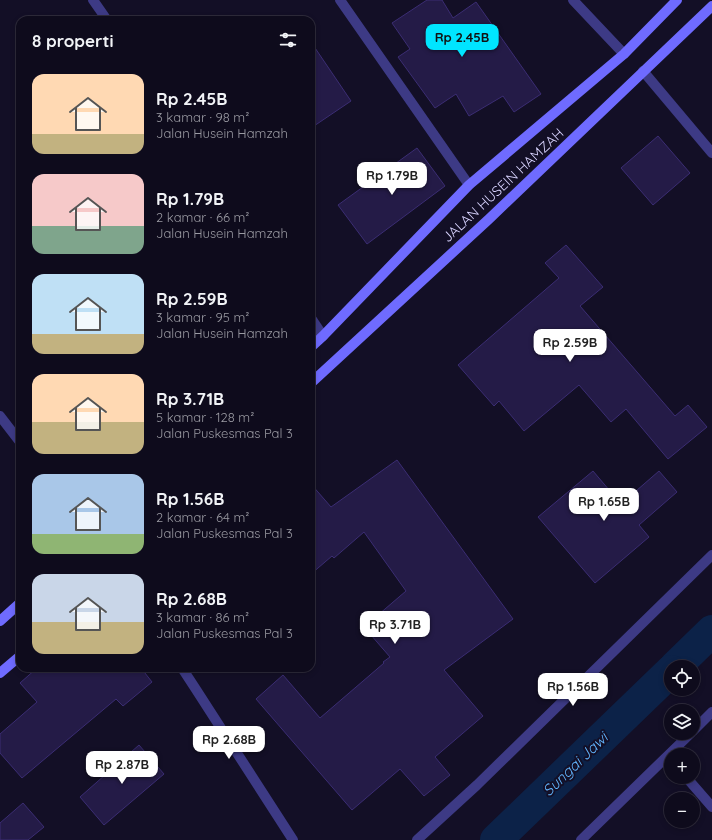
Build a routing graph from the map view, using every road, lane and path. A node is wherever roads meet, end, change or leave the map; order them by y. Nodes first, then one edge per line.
1 (94, 0) edge
2 (340, 0) edge
3 (573, 0) edge
4 (677, 0) edge
5 (712, 6) edge
6 (104, 16) edge
7 (624, 54) junction
8 (643, 71) junction
9 (712, 153) edge
10 (469, 185) junction
11 (315, 324) edge
12 (323, 336) junction
13 (315, 343) edge
14 (315, 379) edge
15 (0, 416) edge
16 (16, 437) edge
17 (712, 555) edge
18 (16, 607) edge
19 (0, 621) edge
20 (16, 659) edge
21 (185, 672) edge
22 (0, 673) edge
23 (712, 712) edge
24 (700, 724) edge
25 (685, 740) edge
26 (678, 748) edge
27 (664, 763) edge
28 (692, 784) edge
29 (712, 807) edge
30 (293, 840) edge
31 (417, 840) edge
32 (581, 840) edge

1 - 6 street
2 - 10 street
3 - 7 street
4 - 7 street, JALAN HUSEIN HAMZAH
5 - 8 street, JALAN HUSEIN HAMZAH
7 - 10 street, JALAN HUSEIN HAMZAH
8 - 9 street
8 - 14 street, JALAN HUSEIN HAMZAH
10 - 12 street, JALAN HUSEIN HAMZAH
11 - 12 street
12 - 13 street, JALAN HUSEIN HAMZAH
15 - 16 street
17 - 31 street
18 - 19 street
20 - 22 street
21 - 30 street
23 - 24 street
25 - 26 street
27 - 32 street
28 - 29 street

